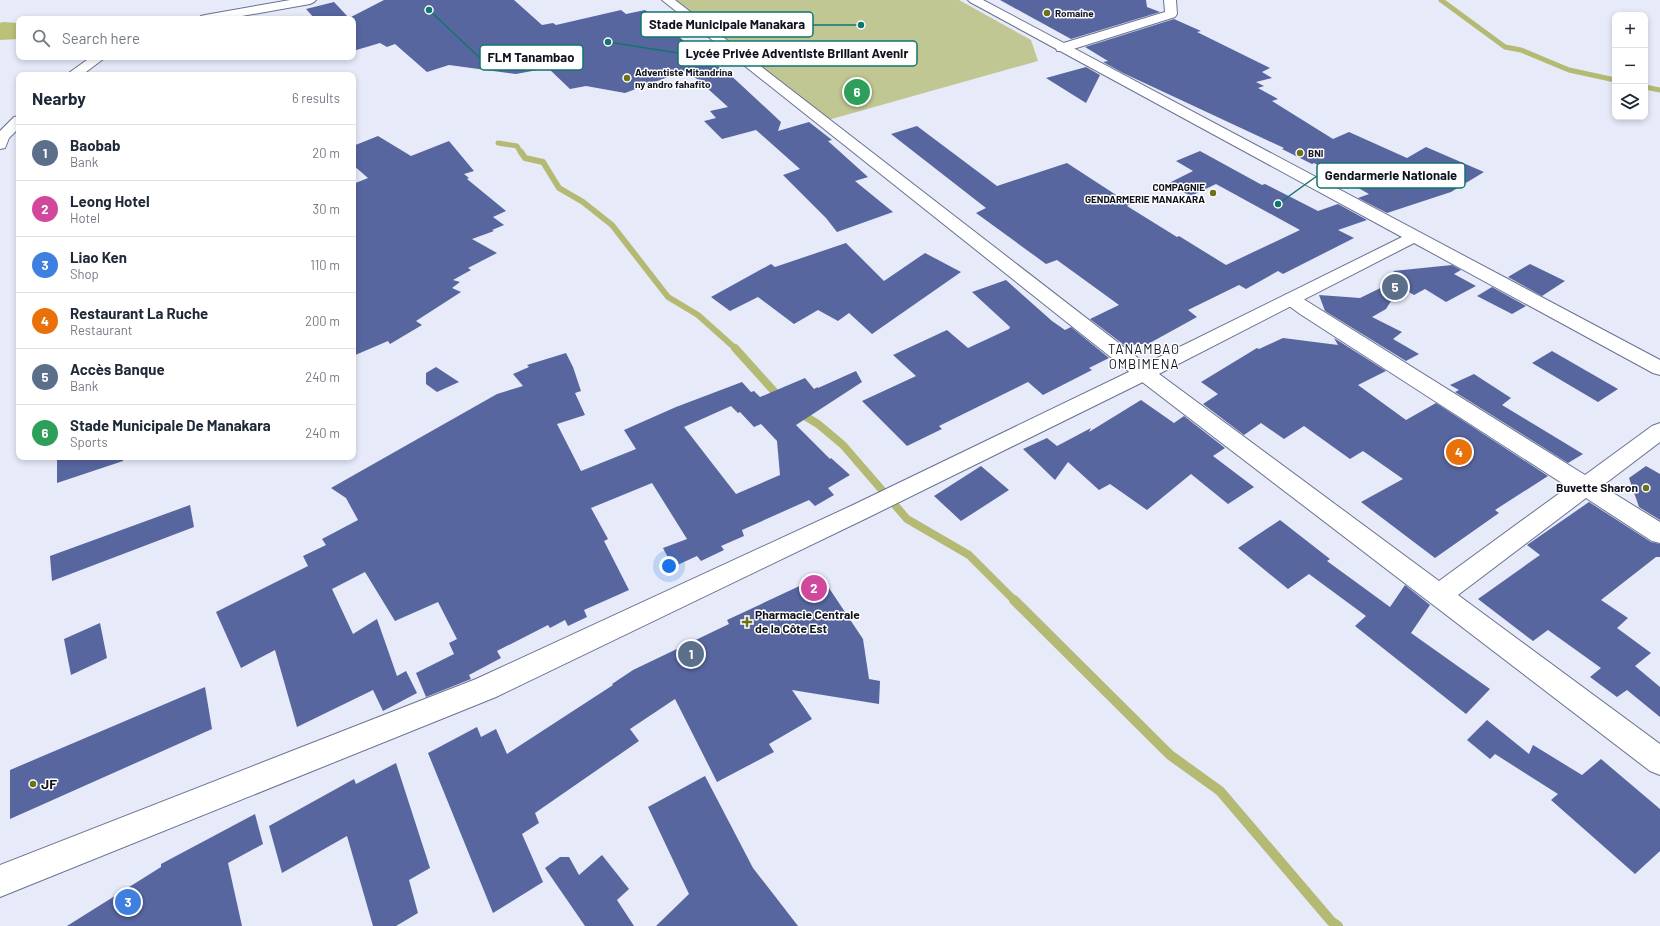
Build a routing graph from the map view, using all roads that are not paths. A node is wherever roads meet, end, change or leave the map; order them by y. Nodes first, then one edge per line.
1 (310, 0) edge
2 (668, 0) edge
3 (974, 0) edge
4 (1170, 0) edge
5 (222, 16) edge
6 (1062, 48) junction
7 (94, 60) edge
8 (77, 72) edge
9 (16, 123) edge
10 (0, 145) edge
11 (1414, 237) junction
12 (1291, 299) junction
13 (1660, 368) edge
14 (1144, 373) junction
15 (1660, 431) edge
16 (1585, 487) junction
17 (1660, 534) edge
18 (1439, 595) junction
19 (1660, 761) edge
20 (0, 881) edge

1 - 5 street
2 - 14 street
3 - 6 street
4 - 6 street
6 - 11 street
7 - 8 street
9 - 10 street
11 - 12 street
11 - 13 street
12 - 14 street
12 - 16 street
14 - 18 street
14 - 20 street
15 - 16 street
16 - 17 street
16 - 18 street
18 - 19 street

